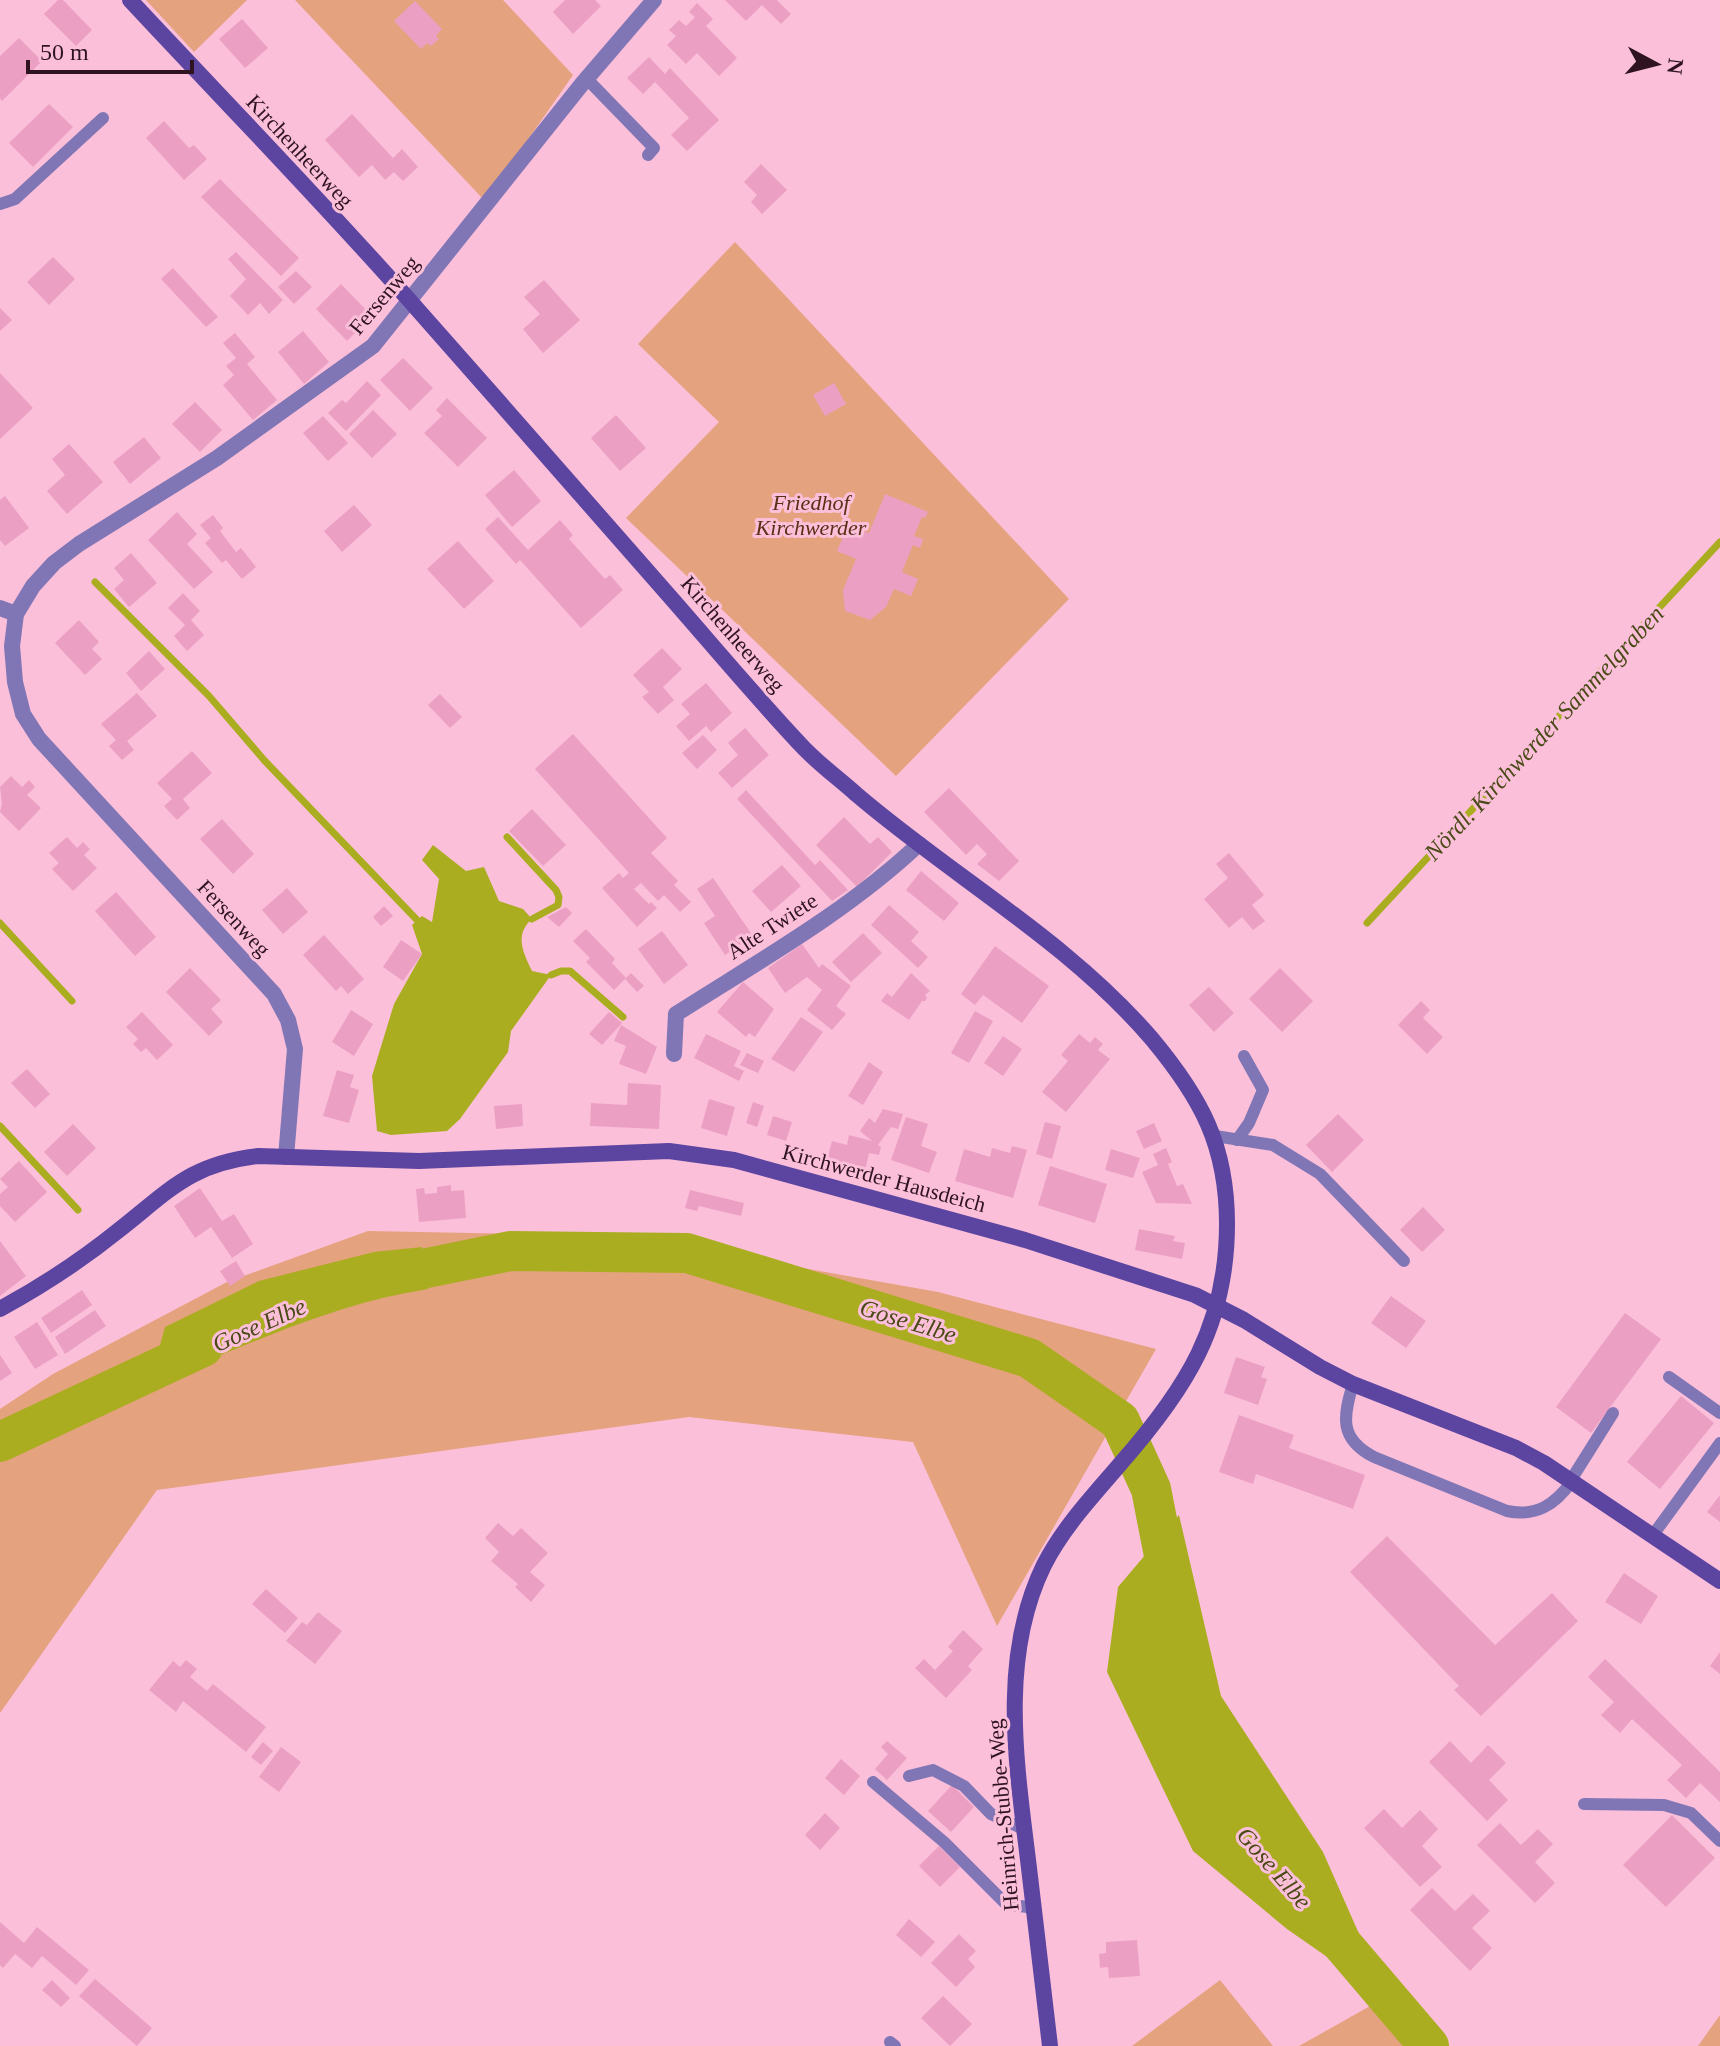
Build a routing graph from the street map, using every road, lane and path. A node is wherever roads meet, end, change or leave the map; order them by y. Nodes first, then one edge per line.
1 (130, 0) edge
2 (654, 0) edge
3 (587, 79) junction
4 (103, 118) dead end
5 (648, 155) dead end
6 (0, 204) edge
7 (410, 301) junction
8 (0, 608) edge
9 (16, 614) junction
10 (919, 844) junction
11 (674, 1054) dead end
12 (1244, 1056) dead end
13 (1215, 1136) junction
14 (1237, 1140) junction
15 (286, 1157) junction
16 (1404, 1261) dead end
17 (1219, 1306) junction
18 (0, 1309) edge
19 (1669, 1377) dead end
20 (1353, 1384) junction
21 (1613, 1413) dead end
22 (1720, 1413) edge
23 (1720, 1443) edge
24 (1571, 1481) junction
25 (1653, 1535) junction
26 (1720, 1581) edge
27 (909, 1776) dead end
28 (873, 1782) dead end
29 (1584, 1804) dead end
30 (1025, 1830) junction
31 (1720, 1841) edge
32 (1034, 1908) junction
33 (1050, 2046) edge

1 - 7 main road, Kirchenheerweg
2 - 3 street, Fersenweg
3 - 5 lane
3 - 7 street, Fersenweg
4 - 6 lane
7 - 9 street, Fersenweg
7 - 10 main road, Kirchenheerweg
8 - 9 street
9 - 15 street, Fersenweg
10 - 11 street, Alte Twiete
10 - 13 main road, Kirchenheerweg
12 - 14 lane
13 - 14 lane
13 - 17 main road, Kirchenheerweg
14 - 16 lane
15 - 17 main road, Kirchwerder Hausdeich
15 - 18 main road, Kirchwerder Hausdeich
17 - 20 main road, Kirchwerder Hausdeich
17 - 30 main road, Heinrich-Stubbe-Weg
19 - 22 lane
20 - 24 main road, Kirchwerder Hausdeich
20 - 24 lane
21 - 24 lane
23 - 25 lane
24 - 25 main road, Kirchwerder Hausdeich
25 - 26 main road, Kirchwerder Hausdeich
27 - 30 lane
28 - 32 lane
29 - 31 lane
30 - 32 main road, Heinrich-Stubbe-Weg
32 - 33 main road, Heinrich-Stubbe-Weg

